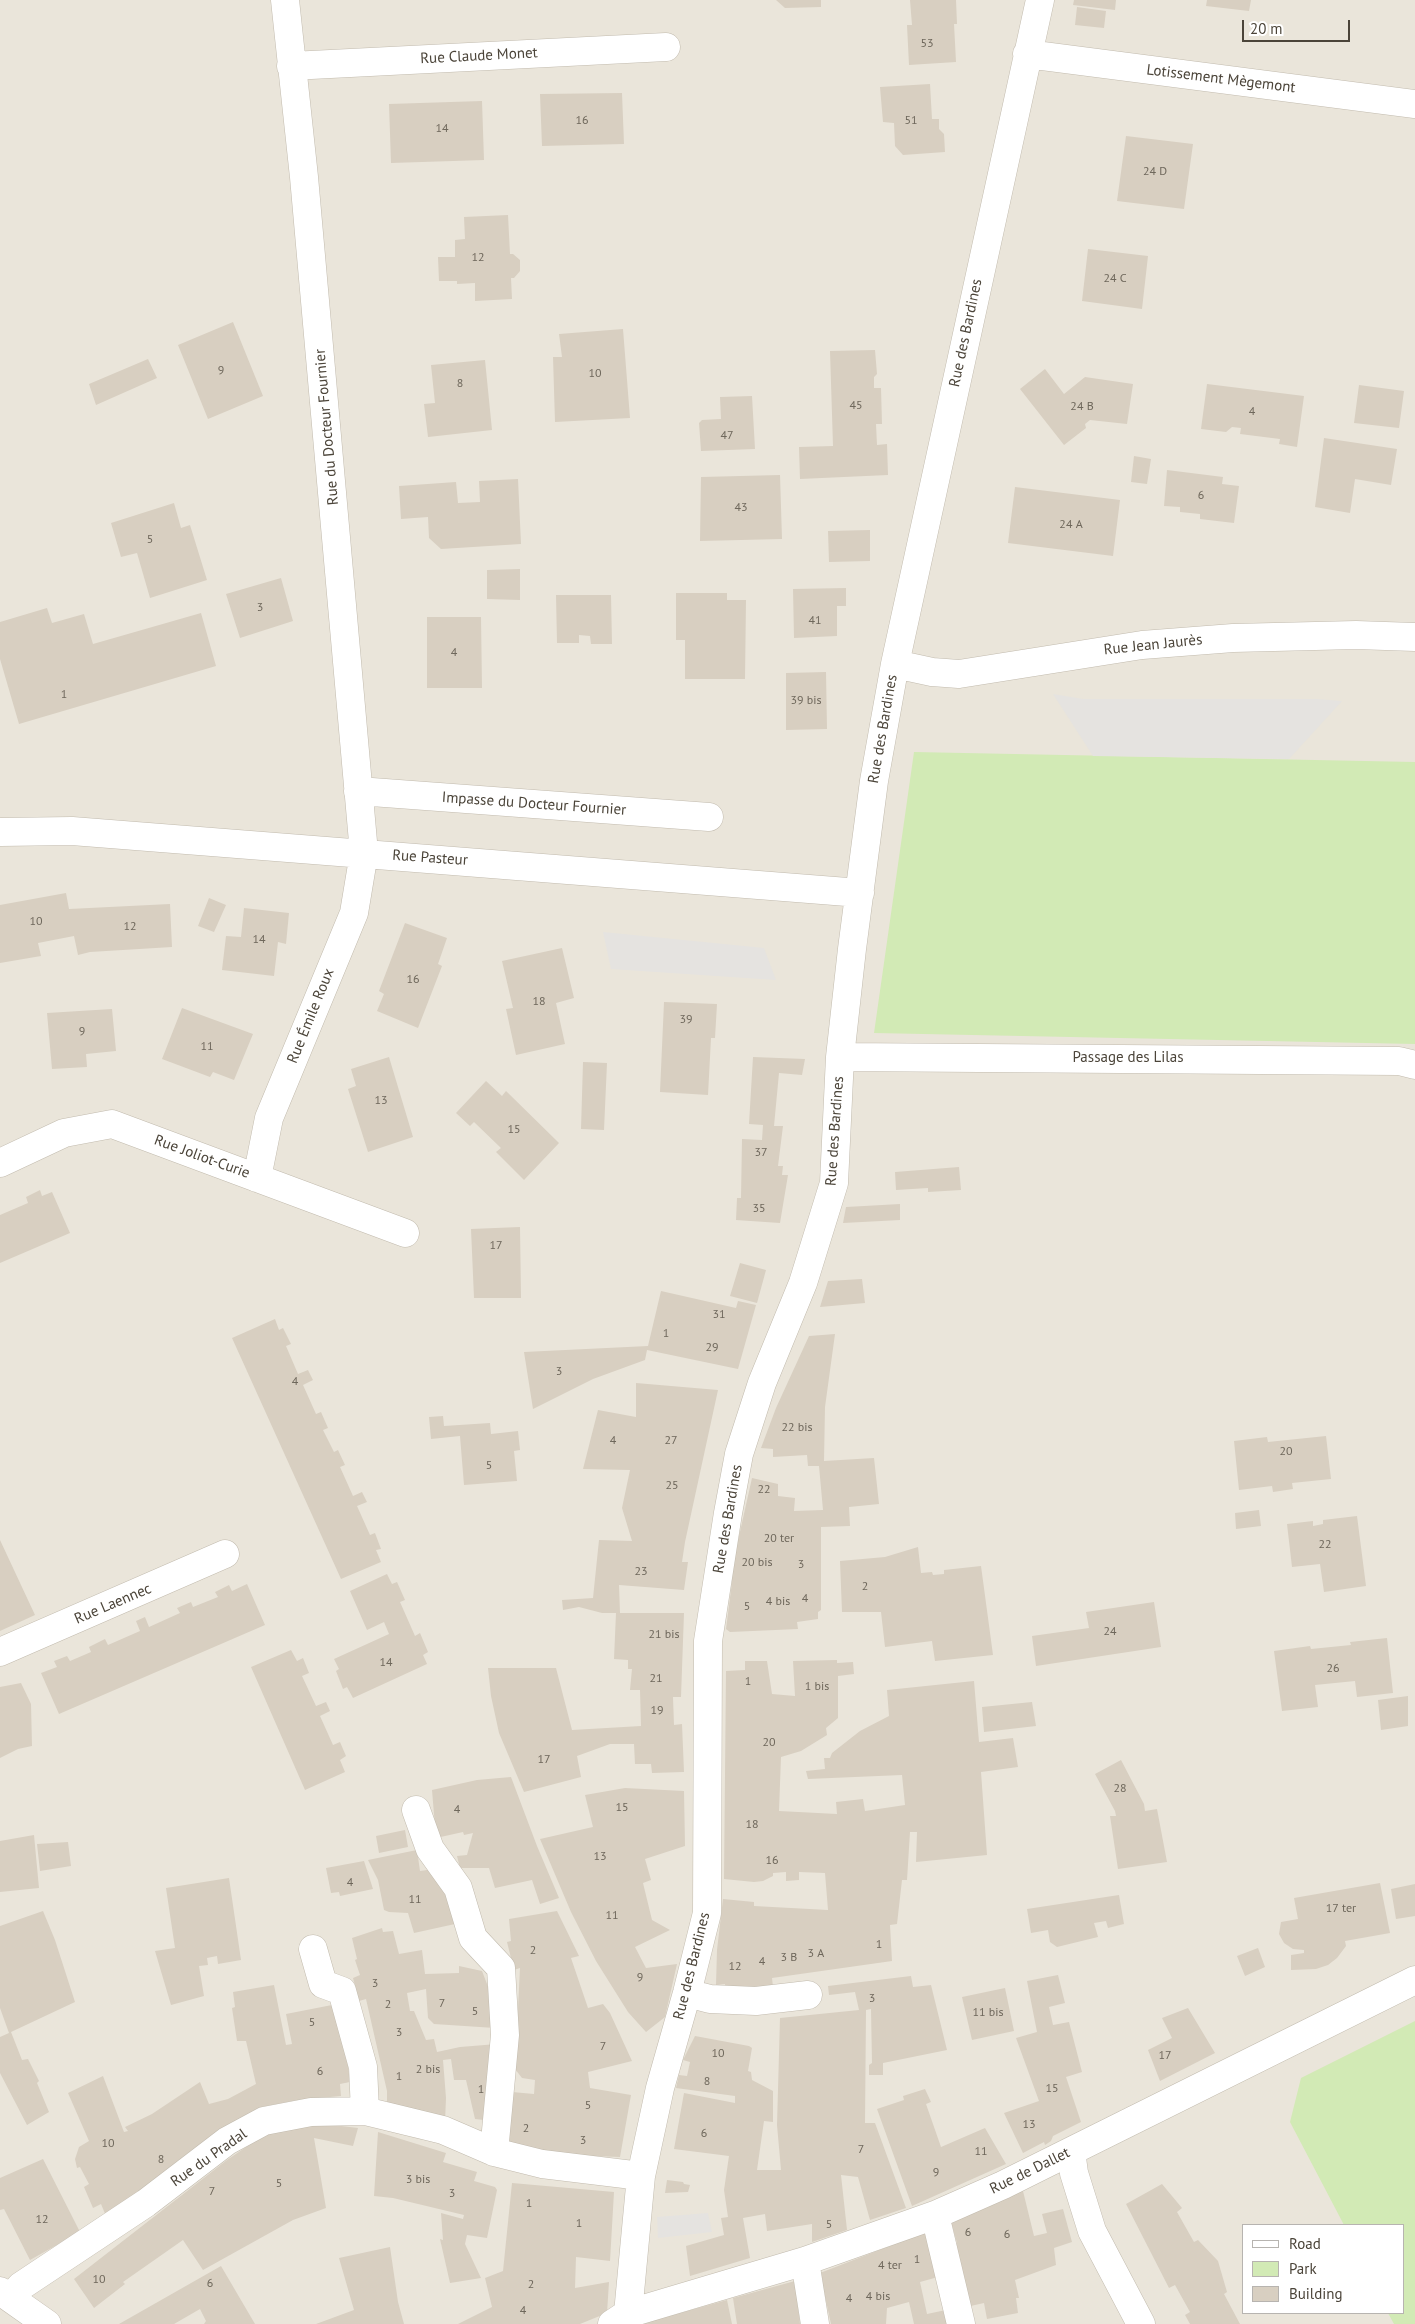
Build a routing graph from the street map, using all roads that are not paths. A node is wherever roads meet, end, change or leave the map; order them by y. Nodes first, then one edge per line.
1 (285, 0) edge
2 (1040, 0) edge
3 (666, 47) dead end
4 (1027, 54) junction
5 (291, 66) junction
6 (1415, 104) edge
7 (1415, 637) edge
8 (895, 664) junction
9 (358, 791) junction
10 (709, 817) dead end
11 (0, 832) edge
12 (364, 853) junction
13 (860, 893) junction
14 (840, 1057) junction
15 (1415, 1065) edge
16 (0, 1164) edge
17 (256, 1178) junction
18 (405, 1233) dead end
19 (225, 1554) dead end
20 (0, 1652) edge
21 (416, 1810) dead end
22 (313, 1949) dead end
23 (1415, 1980) edge
24 (687, 1993) junction
25 (808, 1994) dead end
26 (365, 2111) junction
27 (1071, 2151) junction
28 (494, 2152) junction
29 (641, 2176) junction
30 (935, 2215) junction
31 (805, 2261) junction
32 (5, 2294) edge
33 (622, 2321) edge
34 (43, 2323) edge
35 (815, 2324) edge
36 (961, 2324) edge
37 (1140, 2324) edge

1 - 5 street, Rue du Docteur Fournier
2 - 4 street, Rue des Bardines
3 - 5 street, Rue Claude Monet
4 - 6 street, Lotissement Mègemont
4 - 8 street, Rue des Bardines
5 - 9 street, Rue du Docteur Fournier
7 - 8 street, Rue Jean Jaurès
8 - 13 street, Rue des Bardines
9 - 10 street, Impasse du Docteur Fournier
9 - 12 street, Rue du Docteur Fournier
11 - 12 street, Rue Pasteur
12 - 13 street, Rue Pasteur
12 - 17 street, Rue Émile Roux
13 - 14 street, Rue des Bardines
14 - 15 street, Passage des Lilas
14 - 24 street, Rue des Bardines
16 - 17 street, Rue Joliot-Curie
17 - 18 street, Rue Joliot-Curie
19 - 20 street, Rue Laennec
21 - 28 street
22 - 26 street
23 - 27 street, Rue de Dallet
24 - 25 street
24 - 29 street, Rue des Bardines
26 - 28 street, Rue du Pradal
26 - 32 street, Rue du Pradal
27 - 30 street, Rue de Dallet
27 - 37 street
28 - 29 street, Rue du Pradal
29 - 33 street, Rue des Bardines
30 - 31 street, Rue de Dallet
30 - 36 street
31 - 33 street, Rue de Dallet
31 - 35 street
32 - 34 street

